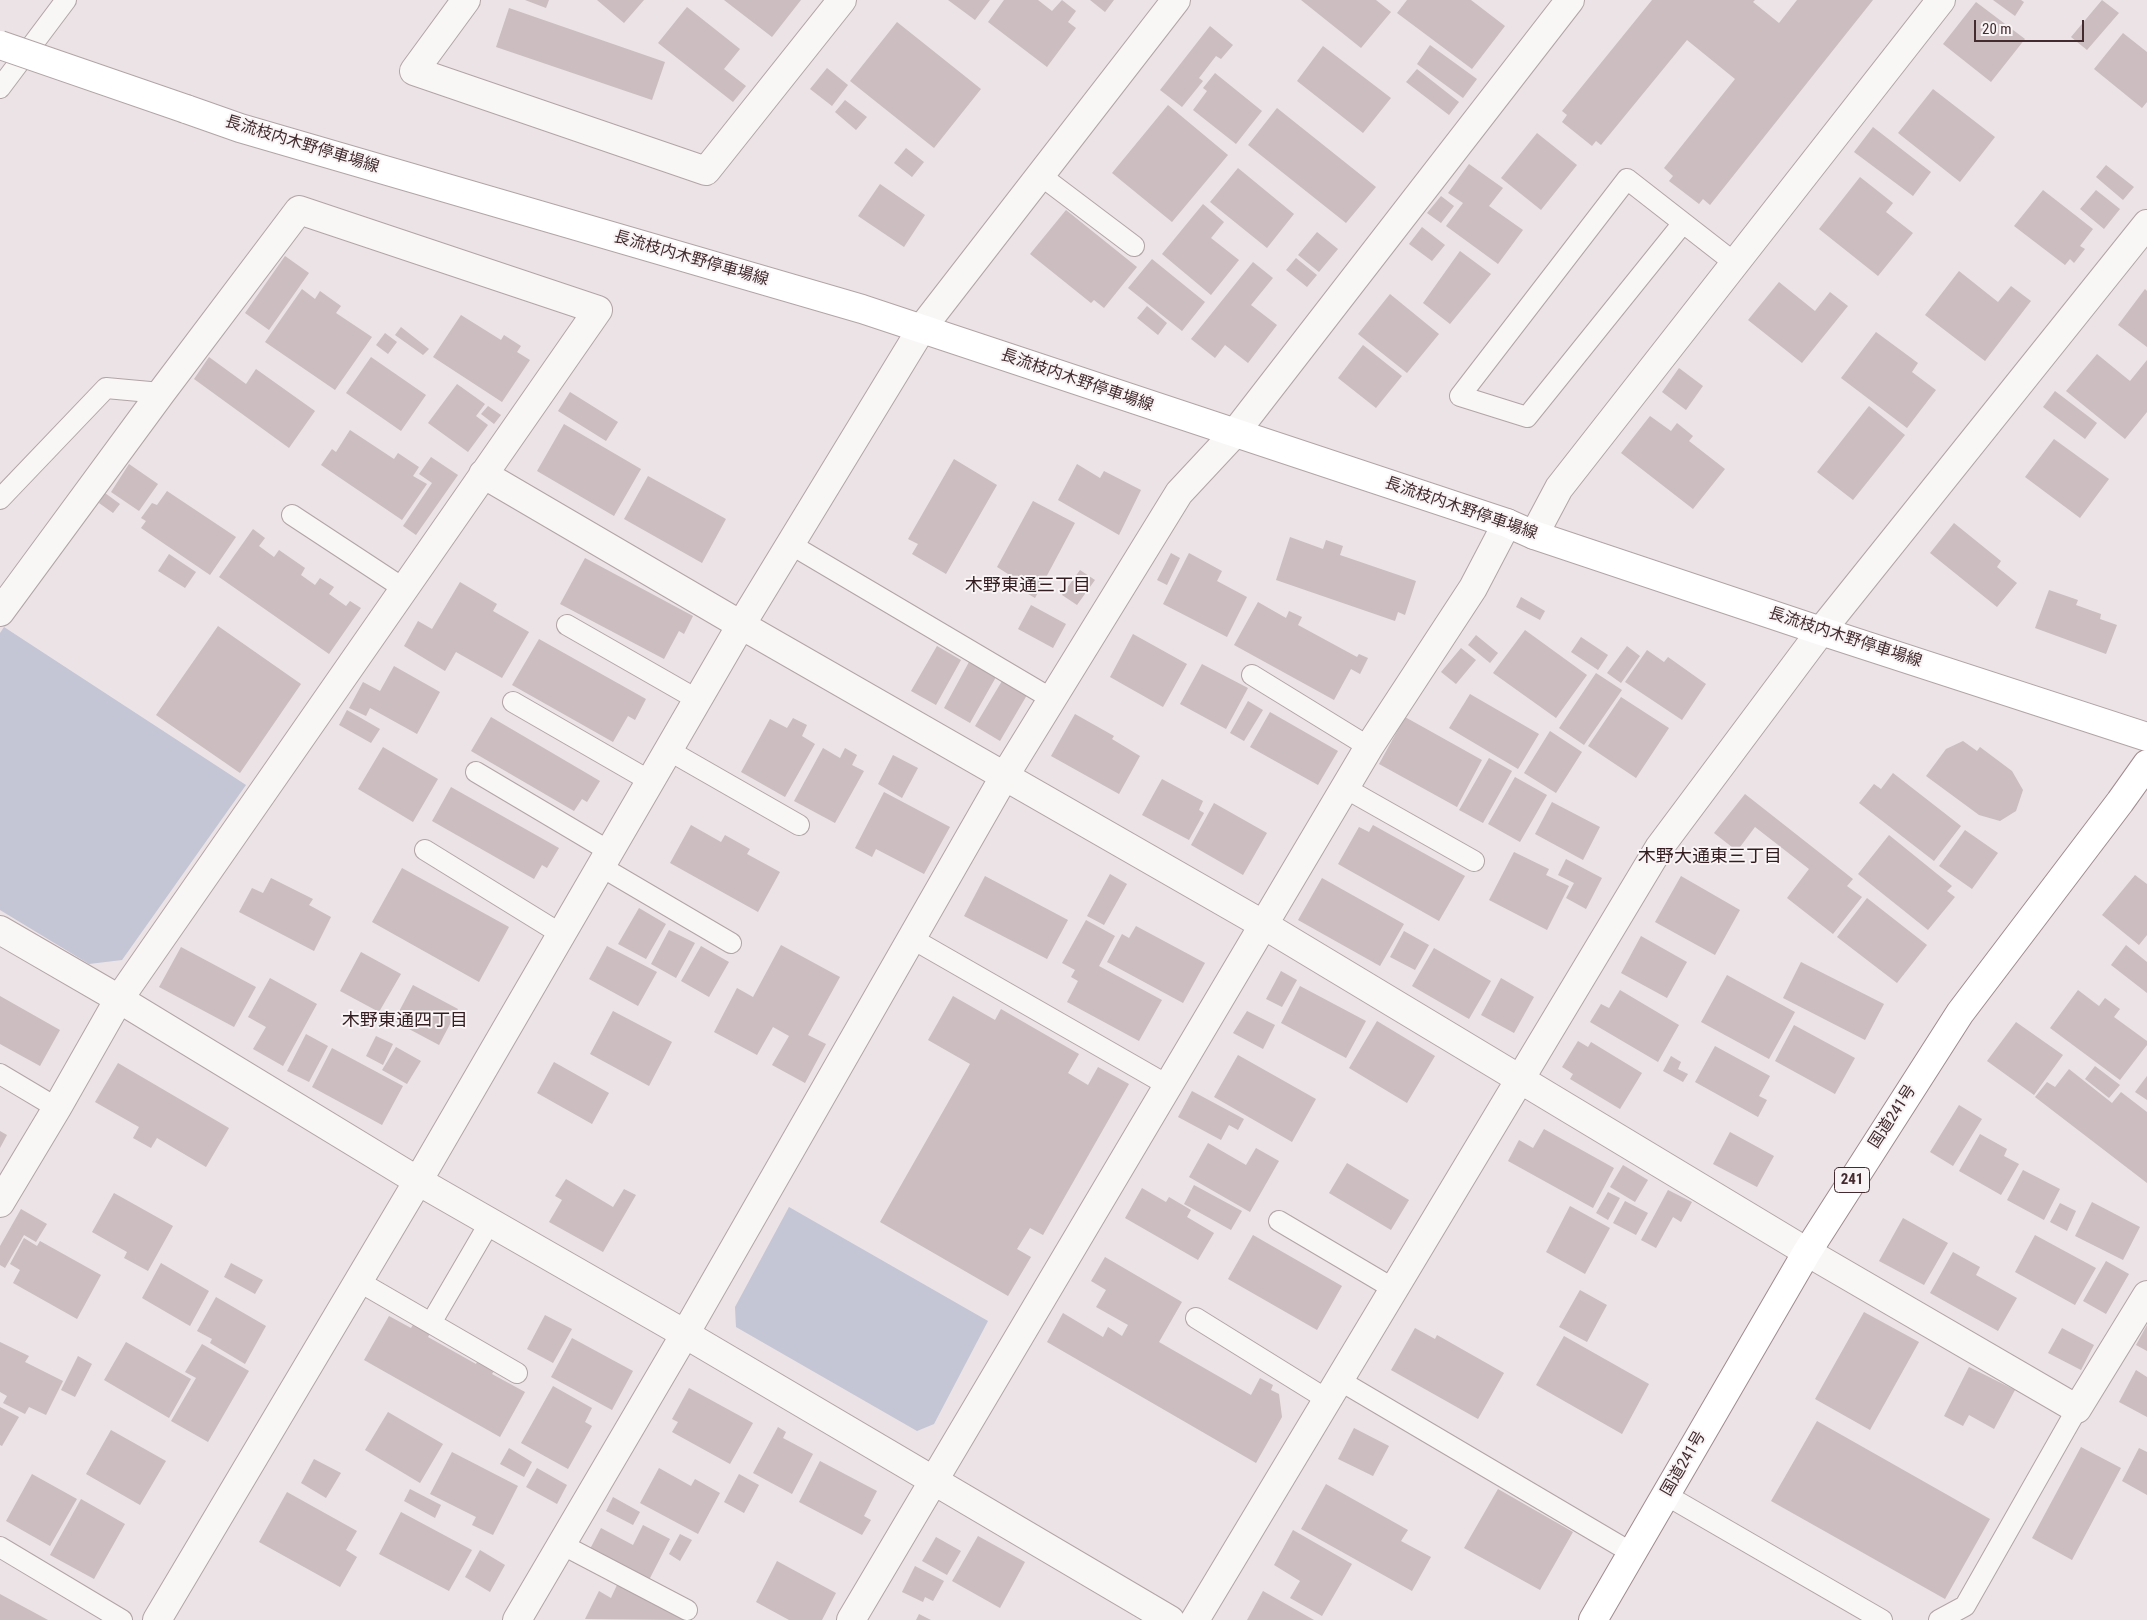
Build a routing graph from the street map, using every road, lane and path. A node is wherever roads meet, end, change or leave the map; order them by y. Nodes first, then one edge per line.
1 (66, 0) edge
2 (466, 0) edge
3 (842, 0) edge
4 (1176, 0) edge
5 (1570, 0) edge
6 (1941, 0) edge
7 (0, 45) edge
8 (0, 88) edge
9 (1040, 175) junction
10 (1683, 223) junction
11 (2147, 224) edge
12 (1134, 246) dead end
13 (1736, 264) junction
14 (922, 328) junction
15 (160, 392) junction
16 (1234, 434) junction
17 (483, 474) junction
18 (0, 499) edge
19 (292, 515) dead end
20 (1507, 523) junction
21 (1534, 535) junction
22 (790, 544) junction
23 (403, 588) junction
24 (0, 612) edge
25 (567, 625) dead end
26 (741, 625) junction
27 (1821, 631) junction
28 (1252, 675) dead end
29 (1052, 699) junction
30 (698, 700) junction
31 (513, 702) dead end
32 (2147, 737) edge
33 (1369, 747) junction
34 (668, 750) junction
35 (2147, 764) edge
36 (476, 772) dead end
37 (1004, 777) junction
38 (650, 781) junction
39 (1345, 788) junction
40 (799, 825) dead end
41 (425, 850) dead end
42 (605, 859) junction
43 (1474, 861) dead end
44 (1264, 926) junction
45 (0, 930) edge
46 (561, 934) junction
47 (911, 938) junction
48 (731, 943) dead end
49 (119, 999) junction
50 (0, 1074) edge
51 (1520, 1079) junction
52 (1169, 1086) junction
53 (58, 1108) junction
54 (418, 1181) junction
55 (0, 1203) edge
56 (1279, 1221) dead end
57 (490, 1222) junction
58 (1806, 1252) junction
59 (358, 1281) junction
60 (1394, 1289) junction
61 (2147, 1295) edge
62 (1196, 1318) dead end
63 (431, 1323) junction
64 (685, 1334) junction
65 (517, 1373) dead end
66 (1333, 1390) junction
67 (2077, 1409) junction
68 (933, 1480) junction
69 (1666, 1495) junction
70 (561, 1544) junction
71 (0, 1547) edge
72 (1632, 1553) junction
73 (687, 1610) dead end
74 (122, 1620) edge
75 (157, 1620) edge
76 (517, 1620) edge
77 (851, 1620) edge
78 (1170, 1620) edge
79 (1195, 1620) edge
80 (1593, 1620) edge
81 (1882, 1620) edge
82 (1939, 1620) edge

1 - 8 lane
2 - 3 street
4 - 9 street
5 - 16 street
6 - 13 street
7 - 14 main road, 長流枝内木野停車場線, bridge
9 - 12 lane
9 - 14 street
10 - 10 lane
10 - 13 lane
11 - 27 street
13 - 21 street
14 - 16 main road, 長流枝内木野停車場線
14 - 22 street
15 - 17 street
15 - 18 lane
15 - 24 street
16 - 20 main road, 長流枝内木野停車場線
16 - 29 street
17 - 23 street
17 - 26 street
19 - 23 lane
20 - 21 main road, 長流枝内木野停車場線
20 - 33 street
21 - 27 main road, 長流枝内木野停車場線
22 - 26 street
22 - 29 lane
23 - 49 street
25 - 30 lane
26 - 30 street
26 - 37 street
27 - 32 main road, 長流枝内木野停車場線
27 - 51 street
28 - 33 lane
29 - 37 street
30 - 34 street
31 - 38 lane
33 - 39 street
34 - 38 street
34 - 40 lane
35 - 58 main road, 国道241号 / 241
36 - 42 lane
37 - 44 street
37 - 47 street
38 - 42 street
39 - 43 lane
39 - 44 street
41 - 46 lane
42 - 46 street
42 - 48 lane
44 - 51 street
44 - 52 street
45 - 49 street
46 - 54 street
47 - 52 lane
47 - 64 street
49 - 53 street
49 - 54 street
50 - 53 lane
51 - 58 street
51 - 60 street
52 - 68 street
53 - 55 street
54 - 57 street
54 - 59 street
56 - 60 lane
57 - 63 lane
57 - 64 street
58 - 67 street
58 - 69 main road, 国道241号 / 241
59 - 63 lane
59 - 75 street
60 - 66 street
61 - 67 street
62 - 66 lane
63 - 65 lane
64 - 68 street
64 - 70 street
66 - 72 lane
66 - 79 street
67 - 82 lane
68 - 77 street
68 - 78 street
69 - 72 main road, 国道241号 / 241
69 - 81 lane
70 - 73 lane
70 - 76 street
71 - 74 lane
72 - 80 main road, 国道241号 / 241

